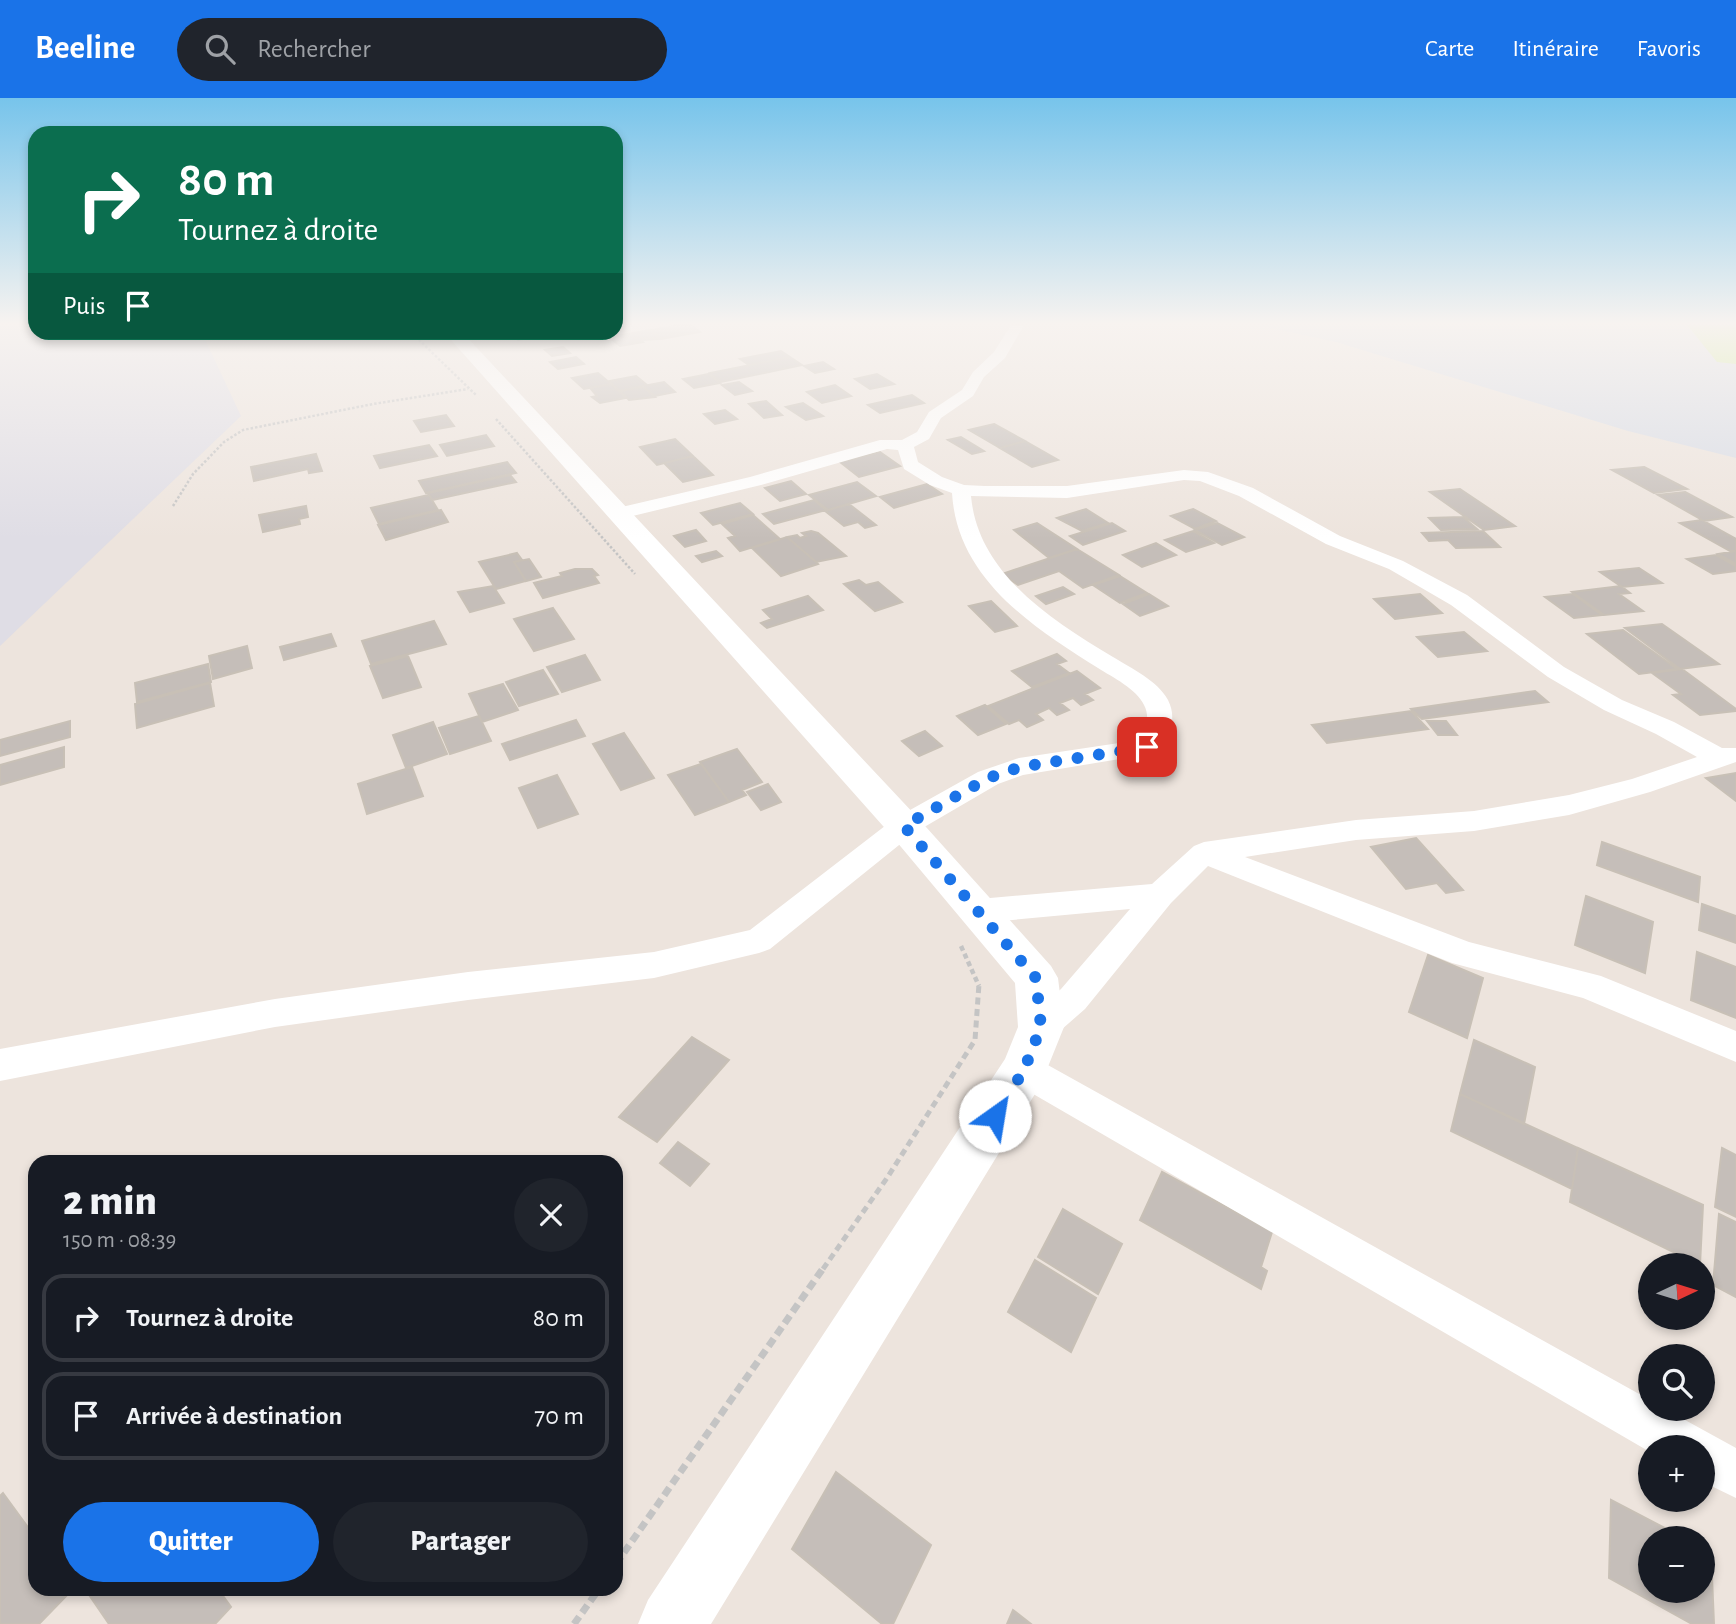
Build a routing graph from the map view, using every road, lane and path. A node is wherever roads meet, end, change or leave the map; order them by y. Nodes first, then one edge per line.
1 (423, 396) edge
2 (510, 396) edge
3 (963, 396) edge
4 (905, 445) junction
5 (961, 490) junction
6 (173, 506) dead end
7 (616, 514) junction
8 (1727, 755) edge
9 (904, 826) junction
10 (1204, 853) junction
11 (1160, 895) junction
12 (979, 911) junction
13 (1041, 1027) junction
14 (1736, 1047) edge
15 (0, 1065) edge
16 (1024, 1070) junction
17 (1716, 1468) edge
18 (594, 1596) edge
19 (574, 1624) edge
20 (672, 1624) edge

1 - 6 path
2 - 7 street
3 - 4 street
4 - 5 street
4 - 7 street
5 - 8 street
5 - 9 street
7 - 9 street
8 - 10 street
9 - 12 street
9 - 15 street
10 - 11 street
10 - 14 street
11 - 12 street
11 - 13 street
12 - 13 street
13 - 16 street
16 - 17 street
16 - 20 street
18 - 19 path

